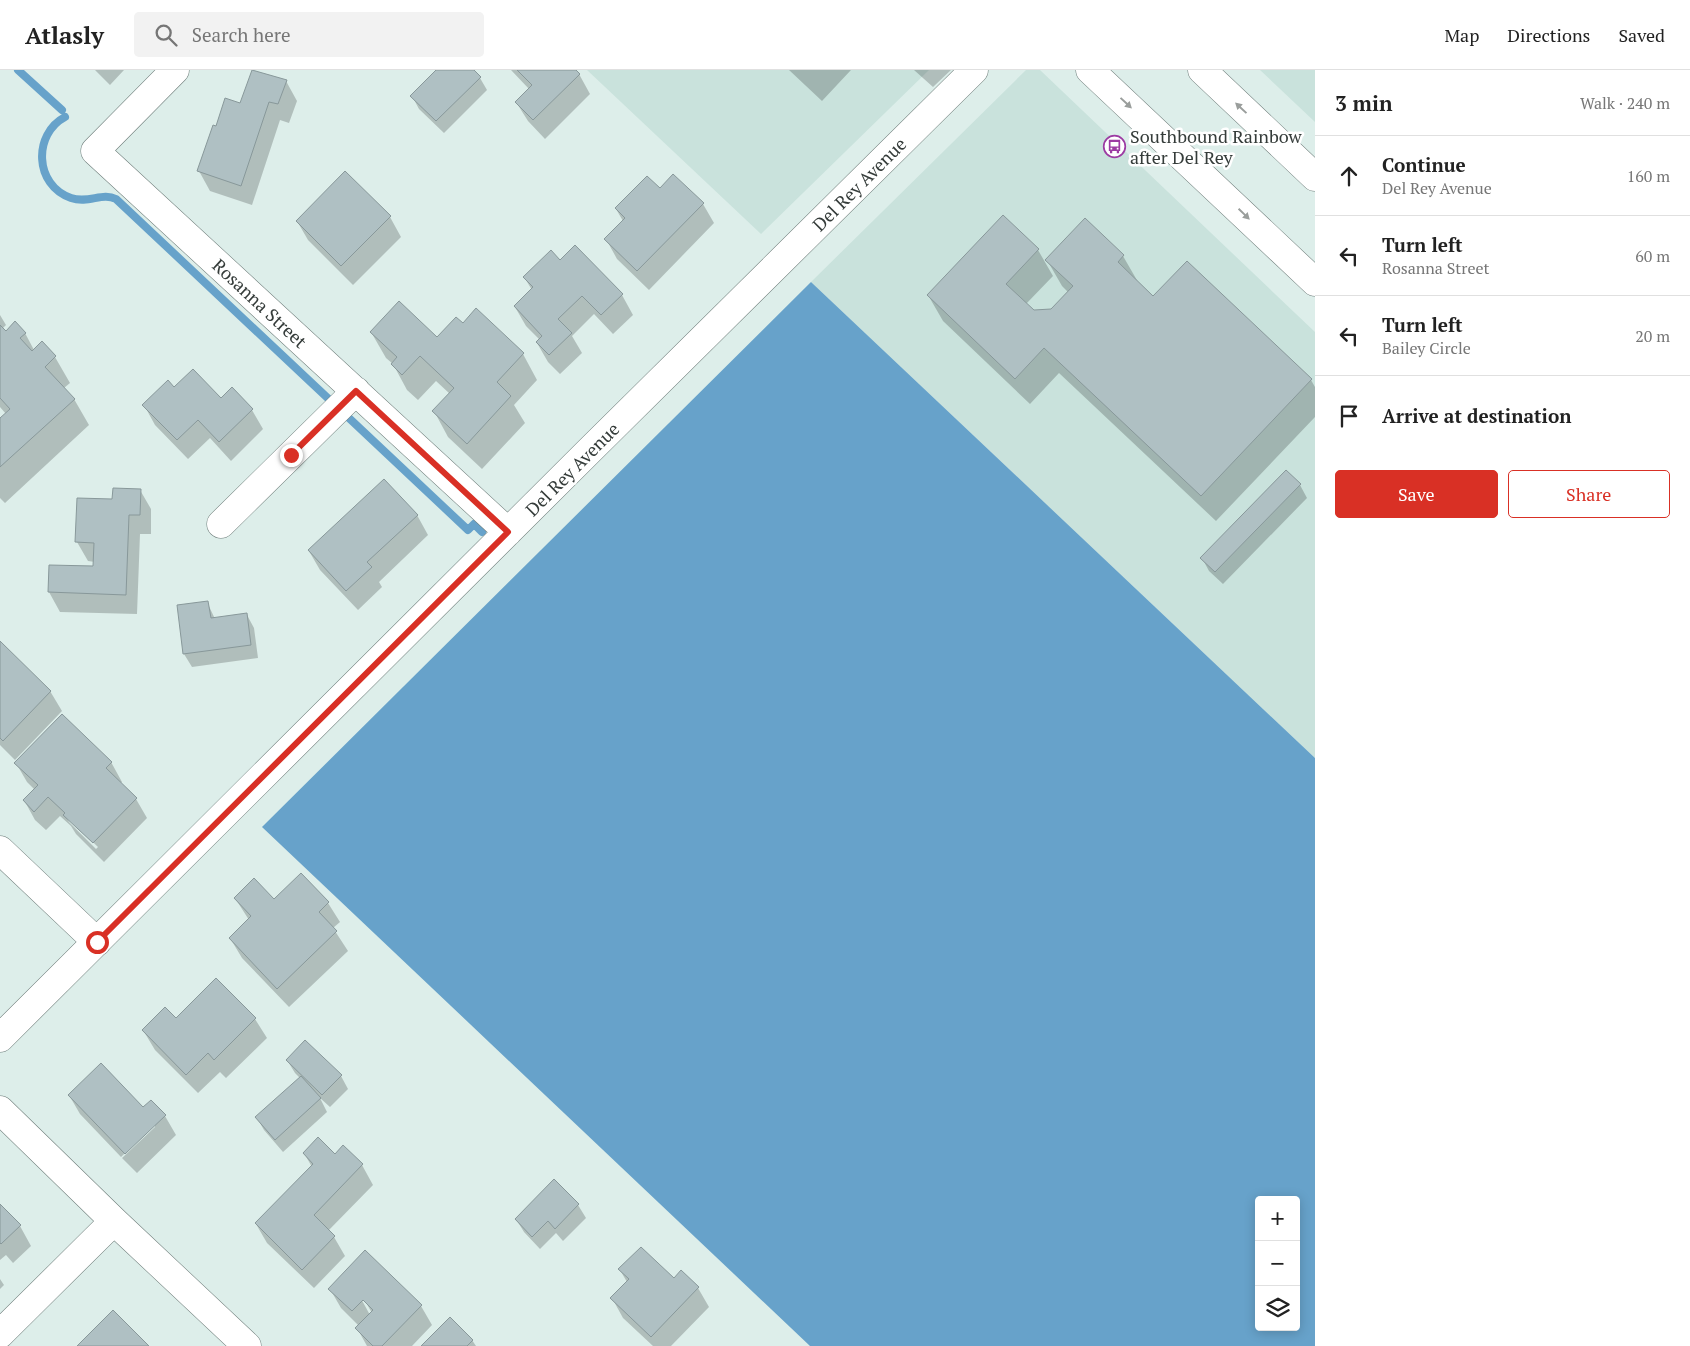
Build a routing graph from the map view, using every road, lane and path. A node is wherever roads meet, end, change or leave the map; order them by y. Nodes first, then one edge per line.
1 (174, 70) edge
2 (974, 70) edge
3 (1090, 70) edge
4 (1202, 70) edge
5 (1315, 177) edge
6 (1315, 282) edge
7 (356, 391) junction
8 (221, 524) dead end
9 (508, 532) junction
10 (0, 850) edge
11 (97, 942) junction
12 (0, 1038) edge
13 (0, 1110) edge
14 (114, 1221) junction
15 (0, 1334) edge
16 (247, 1346) edge

1 - 7 street, Rosanna Street
2 - 9 street, Del Rey Avenue
3 -> 6 street
5 -> 4 street
7 - 8 street
7 - 9 street, Rosanna Street
9 - 11 street, Del Rey Avenue
10 - 11 street
11 - 12 street, Del Rey Avenue
13 - 14 street
14 - 15 street
14 - 16 street

